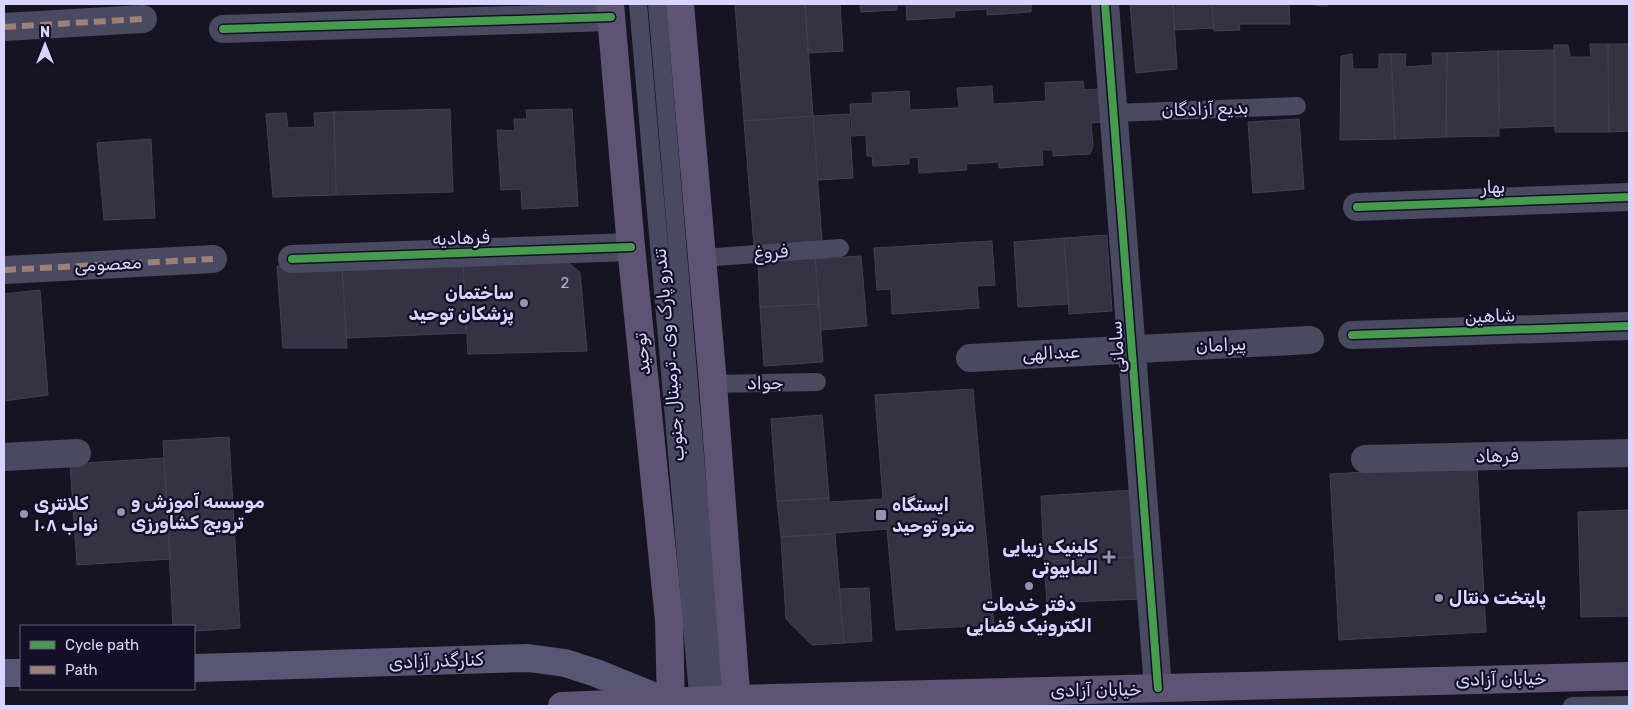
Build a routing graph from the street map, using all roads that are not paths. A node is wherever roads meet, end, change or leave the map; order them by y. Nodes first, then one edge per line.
1 (638, 4) edge
2 (657, 4) edge
3 (680, 4) edge
4 (1105, 4) edge
5 (611, 10) edge
6 (143, 19) dead end
7 (4, 27) edge
8 (223, 29) dead end
9 (1297, 106) dead end
10 (1114, 112) junction
11 (1629, 197) edge
12 (1357, 206) dead end
13 (631, 248) junction
14 (840, 248) dead end
15 (702, 258) junction
16 (213, 259) dead end
17 (292, 259) dead end
18 (4, 270) edge
19 (1629, 326) edge
20 (1352, 335) dead end
21 (1310, 340) dead end
22 (1132, 349) junction
23 (970, 358) dead end
24 (817, 382) dead end
25 (713, 384) junction
26 (77, 453) dead end
27 (1629, 453) edge
28 (4, 457) edge
29 (1365, 459) dead end
30 (195, 668) edge
31 (4, 673) edge
32 (20, 673) edge
33 (1629, 676) edge
34 (1158, 688) junction
35 (717, 703) edge
36 (671, 705) edge
37 (1629, 705) edge
38 (562, 706) edge
39 (1572, 706) edge

1 - 35 lane, تندرو پارک وی ـ ترمینال جنوب
2 - 35 lane
3 - 15 main road
4 - 10 street, سامانی
5 - 8 street
5 - 13 main road, توحید
6 - 7 street
9 - 10 lane, بدیع آزادگان
10 - 22 street, سامانی
11 - 12 street, بهار
13 - 17 street, فرهادیه
13 - 36 main road, توحید
14 - 15 lane, فروغ
15 - 25 main road
16 - 18 street, معصومی
19 - 20 street, شاهین
21 - 22 street, پیرامان
22 - 23 street, عبدالهی
22 - 34 street, سامانی
24 - 25 lane, جواد
25 - 35 main road
26 - 28 street
27 - 29 street, فرهاد
30 - 36 main road, کنارگذر آزادی
31 - 32 main road
33 - 34 main road, خیابان آزادی
34 - 35 main road, خیابان آزادی
35 - 36 main road, خیابان آزادی
36 - 38 main road, خیابان آزادی
37 - 39 lane

